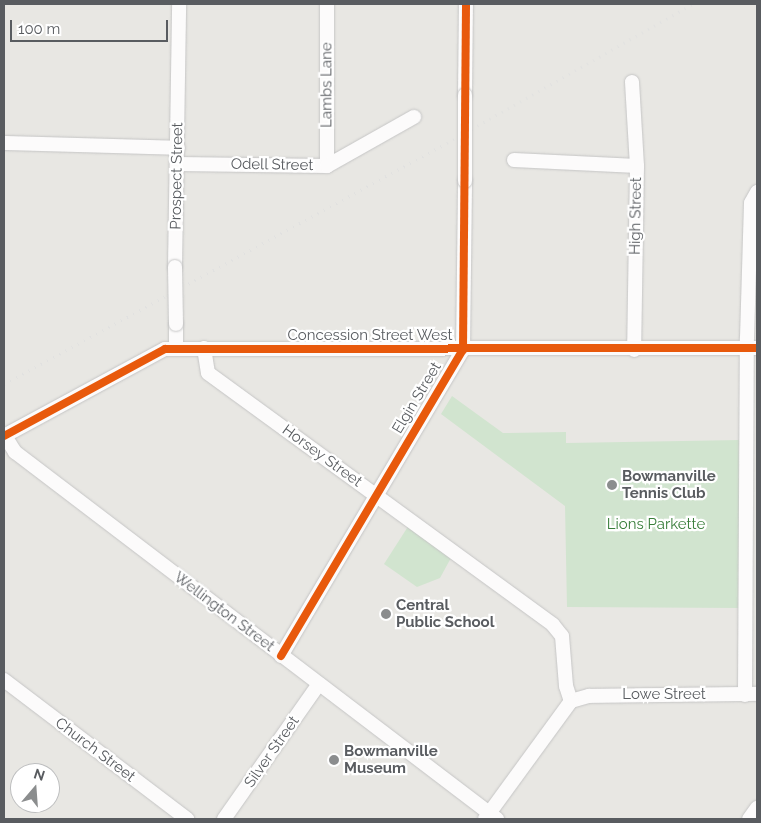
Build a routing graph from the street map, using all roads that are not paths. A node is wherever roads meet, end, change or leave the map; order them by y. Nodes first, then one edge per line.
1 (179, 4) edge
2 (327, 4) edge
3 (466, 4) edge
4 (632, 82) dead end
5 (414, 116) dead end
6 (4, 143) edge
7 (178, 148) junction
8 (514, 160) dead end
9 (178, 164) junction
10 (327, 166) junction
11 (637, 166) junction
12 (757, 192) edge
13 (176, 348) junction
14 (204, 348) junction
15 (752, 348) edge
16 (462, 350) junction
17 (634, 350) junction
18 (4, 436) edge
19 (376, 494) junction
20 (281, 656) junction
21 (4, 680) edge
22 (319, 684) junction
23 (751, 695) edge
24 (571, 701) junction
25 (757, 808) edge
26 (491, 817) edge
27 (187, 819) edge
28 (224, 819) edge
29 (749, 819) edge

1 - 7 street, Prospect Street
2 - 10 street, Lambs Lane
3 - 16 street, Elgin Street, bridge
4 - 11 street, High Street
5 - 10 street, Odell Street
6 - 7 street
7 - 9 street, Prospect Street
8 - 11 street
9 - 10 street, Odell Street
9 - 13 street, Prospect Street, bridge
11 - 17 street, High Street
12 - 15 street
13 - 14 street, Concession Street West
13 - 18 street, Concession Street West
14 - 16 street, Concession Street West
14 - 19 street, Horsey Street
15 - 17 street, Concession Street West
15 - 23 street
16 - 17 street, Concession Street West
16 - 19 street, Elgin Street
18 - 20 street, Wellington Street
19 - 20 street, Elgin Street
19 - 24 street, Horsey Street
20 - 22 street, Wellington Street
21 - 27 street, Church Street
22 - 26 street, Wellington Street
22 - 28 street, Silver Street
23 - 24 street, Lowe Street
24 - 26 street
25 - 29 street

